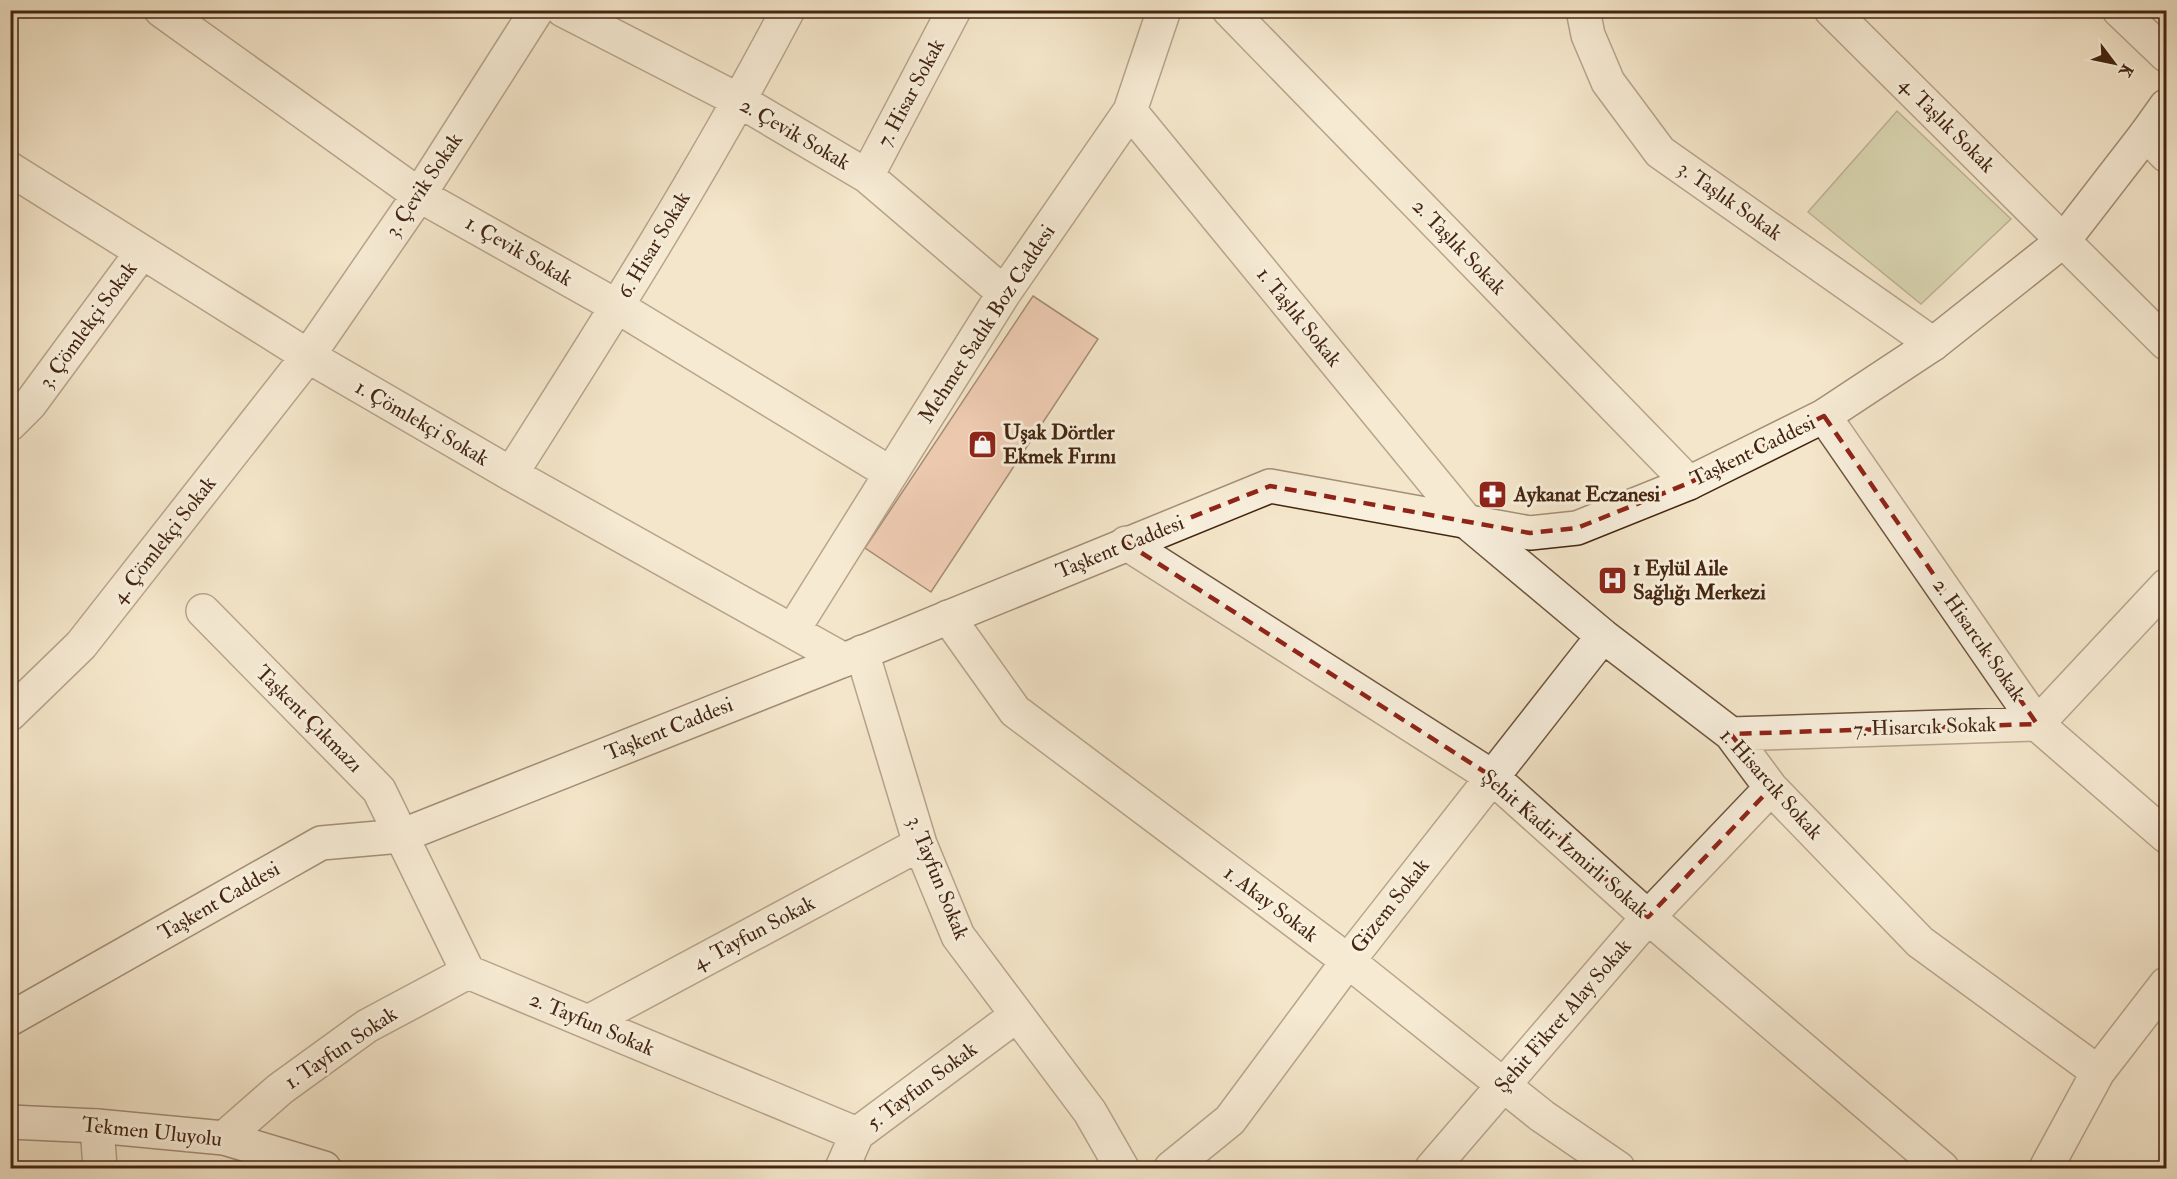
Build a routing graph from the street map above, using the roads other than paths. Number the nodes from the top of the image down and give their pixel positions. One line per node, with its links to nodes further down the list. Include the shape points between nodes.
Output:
1 (161, 10): 18 (street, 1. Çevik Sokak)
2 (537, 10): 18 (street, 3. Çevik Sokak)
3 (563, 10): 12 (street, 2. Çevik Sokak)
4 (788, 10): 12 (street, 6. Hisar Sokak)
5 (954, 10): 17 (street, 7. Hisar Sokak)
6 (1164, 10): 14 (street, Mehmet Sadık Boz Caddesi)
7 (1229, 10): 30 (street, 2. Taşlık Sokak)
8 (1582, 10): 24 (street, 3. Taşlık Sokak, via 1608,82 1660,152)
9 (1831, 10): 19 (street, 4. Taşlık Sokak)
10 (2120, 10): 11 (street)
11 (2166, 55)
12 (740, 101): 17 (street, 2. Çevik Sokak); 22 (street, 6. Hisar Sokak)
13 (2166, 106): 15 (street, Taşkent Caddesi)
14 (1131, 111): 21 (street, Mehmet Sadık Boz Caddesi); 31 (street, 1. Taşlık Sokak)
15 (2156, 145): 19 (street, Taşkent Caddesi)
16 (10, 169): 20 (street, 1. Çömlekçi Sokak)
17 (867, 176): 21 (street, 2. Çevik Sokak)
18 (419, 195): 22 (street, 1. Çevik Sokak); 25 (street, 3. Çevik Sokak)
19 (2064, 240): 23 (street, 4. Taşlık Sokak); 24 (street, Taşkent Caddesi)
20 (142, 252): 25 (street, 1. Çömlekçi Sokak); 26 (street, 3. Çömlekçi Sokak)
21 (1004, 293): 28 (street, Mehmet Sadık Boz Caddesi)
22 (618, 307): 28 (street, 1. Çevik Sokak); 29 (street, 6. Hisar Sokak)
23 (2166, 343)
24 (1933, 344): 27 (street, Taşkent Caddesi)
25 (308, 356): 29 (street, 1. Çömlekçi Sokak); 39 (street, 4. Çömlekçi Sokak, via 81,645)
26 (17, 406)
27 (1824, 416): 30 (street, Taşkent Caddesi); 40 (street, 2. Hisarcık Sokak)
28 (890, 473): 36 (street, Mehmet Sadık Boz Caddesi)
29 (511, 474): 36 (street, 1. Çömlekçi Sokak)
30 (1689, 483): 31 (street, Taşkent Caddesi, via 1577,528 1530,533)
31 (1467, 522): 32 (street, Taşkent Caddesi, via 1270,486); 37 (street, 1. Hisarcık Sokak)
32 (1126, 543): 35 (street, Taşkent Caddesi); 42 (street, Şehit Kadir İzmirli Sokak)
33 (2166, 586): 40 (street)
34 (203, 611): 44 (street, Taşkent Çıkmazı, via 379,790)
35 (948, 617): 38 (street, Taşkent Caddesi); 48 (street, 1. Akay Sokak, via 1015,711)
36 (793, 630): 38 (street, 1. Çömlekçi Sokak)
37 (1603, 636): 41 (street, 1. Hisarcık Sokak); 42 (street, Gizem Sokak)
38 (853, 656): 44 (street, Taşkent Caddesi); 46 (street, 3. Tayfun Sokak)
39 (10, 714)
40 (2037, 724): 41 (street, 7. Hisarcık Sokak); 45 (street, 2. Hisarcık Sokak)
41 (1731, 734): 43 (street, 1. Hisarcık Sokak)
42 (1491, 776): 47 (street, Şehit Kadir İzmirli Sokak); 48 (street, Gizem Sokak)
43 (1771, 788): 47 (street, Şehit Fikret Alay Sokak); 54 (street, 1. Hisarcık Sokak, via 1920,942)
44 (401, 836): 49 (street); 52 (street, Taşkent Caddesi, via 321,843)
45 (2166, 836)
46 (920, 844): 51 (street, 3. Tayfun Sokak, via 958,936); 53 (street, 4. Tayfun Sokak)
47 (1648, 917): 55 (street, Şehit Fikret Alay Sokak); 67 (street, Şehit Kadir İzmirli Sokak)
48 (1348, 962): 55 (street, 1. Akay Sokak); 64 (street, Gizem Sokak, via 1230,1120)
49 (468, 972): 53 (street, 2. Tayfun Sokak); 59 (street, 1. Tayfun Sokak, via 367,1026 280,1089)
50 (2166, 984): 54 (street)
51 (1017, 1015): 58 (street, 5. Tayfun Sokak); 63 (street, 3. Tayfun Sokak, via 1090,1112)
52 (10, 1019)
53 (588, 1022): 58 (street, 2. Tayfun Sokak)
54 (2098, 1072): 68 (street)
55 (1504, 1084): 65 (street, Şehit Fikret Alay Sokak); 66 (street, 1. Akay Sokak, via 1542,1116)
56 (10, 1122): 57 (street, Tekmen Uluyolu)
57 (97, 1126): 59 (street, Tekmen Uluyolu); 60 (street)
58 (857, 1134): 62 (street, 5. Tayfun Sokak)
59 (224, 1138): 61 (street, Tekmen Uluyolu)
60 (100, 1168)
61 (324, 1168)
62 (842, 1168)
63 (1122, 1168)
64 (1171, 1168)
65 (1432, 1168)
66 (1618, 1168)
67 (1942, 1168)
68 (2046, 1168)

